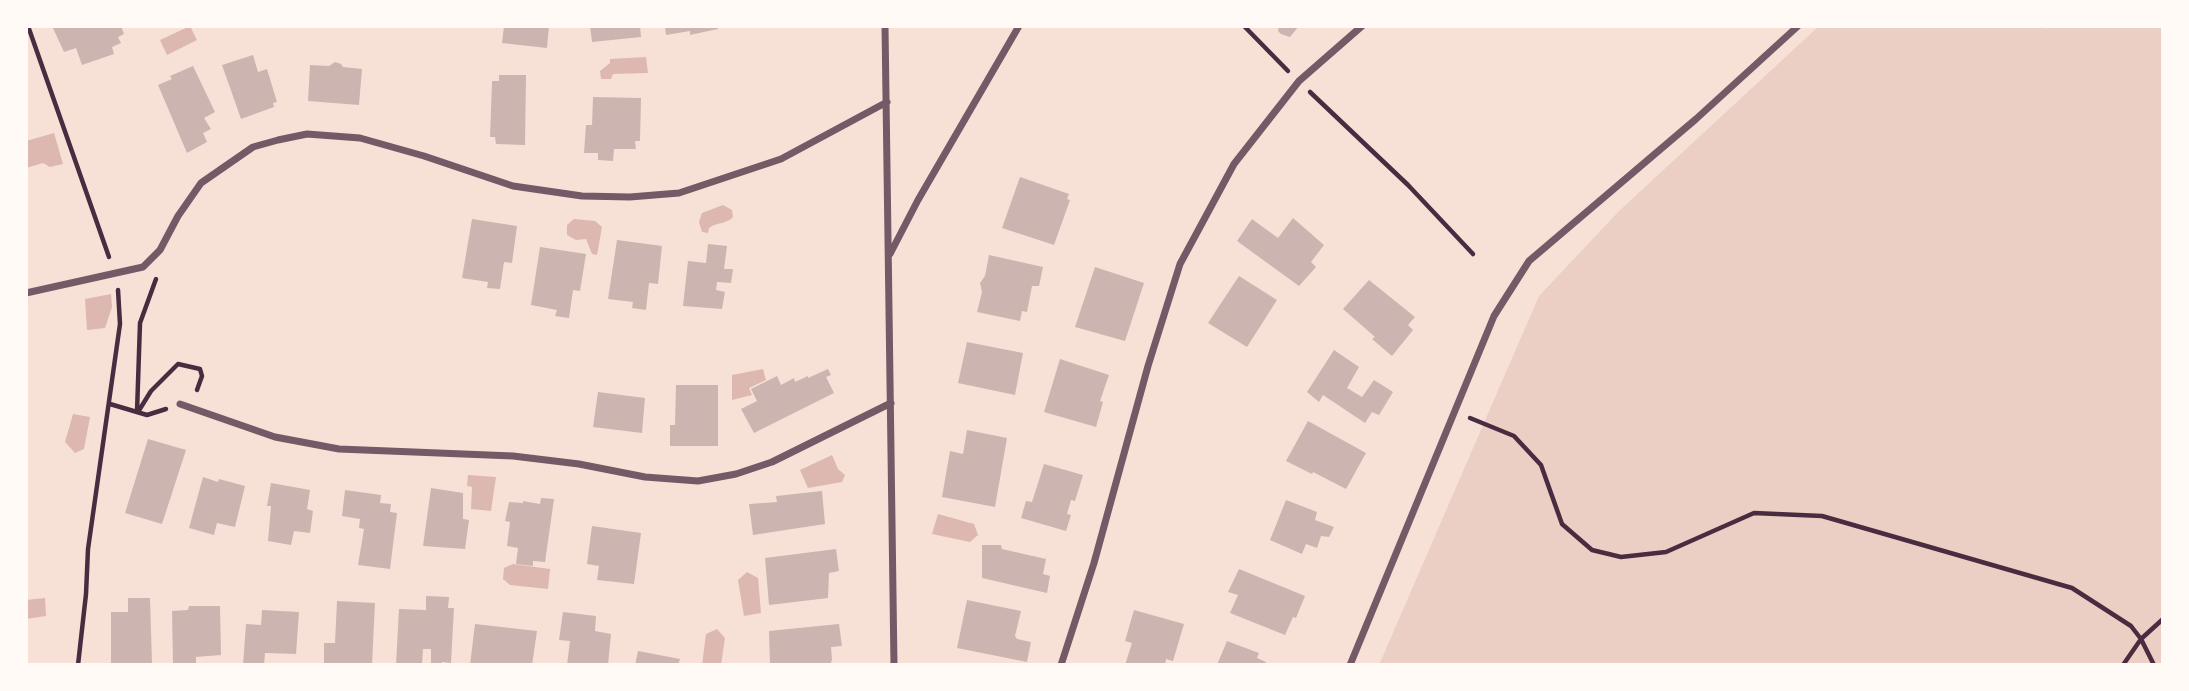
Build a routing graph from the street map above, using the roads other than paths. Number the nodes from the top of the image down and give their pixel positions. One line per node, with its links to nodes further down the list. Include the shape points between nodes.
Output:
1 (886, 26): 5 (street)
2 (1018, 26): 6 (street)
3 (1362, 26): 11 (street, via 1298,81 1234,164 1180,264)
4 (1798, 26): 12 (street, via 1529,261 1494,316)
5 (887, 102): 6 (street); 7 (street, via 780,159 679,193 630,197 513,186 360,138 307,134 278,140 253,147 201,183 160,250 144,267)
6 (889, 255): 8 (street)
7 (26, 293)
8 (891, 403): 9 (street, via 772,462 698,481 513,456 339,449 275,437); 10 (street)
9 (180, 404)
10 (894, 665)
11 (1060, 665)
12 (1350, 665)

